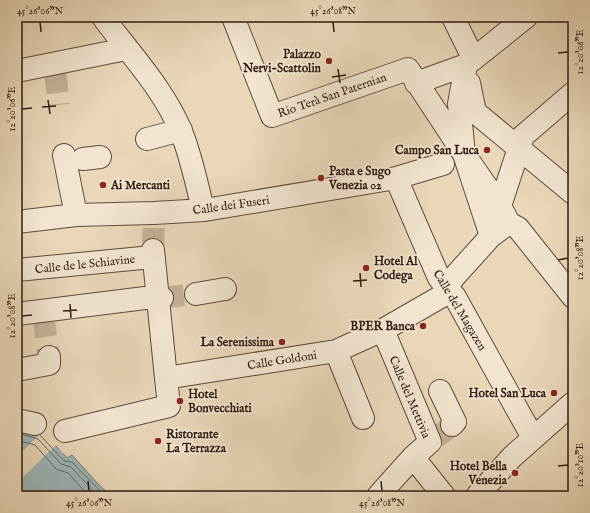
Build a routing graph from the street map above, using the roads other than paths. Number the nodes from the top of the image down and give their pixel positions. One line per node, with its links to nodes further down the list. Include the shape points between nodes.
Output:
1 (103, 17): 5 (street)
2 (233, 17): 8 (street, Rio Terà San Paternian, via 272,116 408,69)
3 (454, 17): 6 (street)
4 (526, 17): 6 (street)
5 (126, 49): 7 (street, via 60,65); 11 (street, via 157,86)
6 (469, 62): 8 (street); 10 (street)
7 (17, 71)
8 (416, 83): 10 (street); 14 (street)
9 (573, 93): 13 (street)
10 (467, 108): 13 (street); 14 (street)
11 (181, 130): 12 (street); 19 (street)
12 (147, 139)
13 (521, 142): 18 (street, via 543,168); 21 (street)
14 (464, 154): 21 (street); 23 (street)
15 (77, 159): 20 (street)
16 (443, 164): 17 (street, Calle dei Fuseri)
17 (396, 178): 19 (street, Calle dei Fuseri); 25 (street, Calle del Magazen, via 440,278)
18 (571, 190)
19 (203, 210): 20 (street, Calle dei Fuseri, via 154,216)
20 (76, 215): 22 (street, Calle dei Fuseri)
21 (509, 219): 23 (street); 28 (street)
22 (17, 222)
23 (491, 236): 25 (street, Calle Goldoni)
24 (17, 270): 29 (street, Calle de le Schiavine, via 152,253)
25 (447, 286): 31 (street, Calle Goldoni, via 442,296); 41 (street, Calle del Magazen)
26 (225, 289): 27 (street)
27 (196, 294)
28 (573, 297)
29 (160, 298): 30 (street); 35 (street)
30 (17, 314)
31 (383, 330): 32 (street, Calle Goldoni); 40 (street, Calle del Mettivia)
32 (336, 351): 35 (street, Calle Goldoni); 38 (street)
33 (49, 357): 34 (street, via 49,364)
34 (17, 370)
35 (166, 378): 39 (street, via 169,406)
36 (440, 391): 40 (street, via 455,422)
37 (573, 403): 41 (street)
38 (363, 418)
39 (65, 431)
40 (440, 435): 42 (street, Calle del Mettivia)
41 (533, 438): 45 (street)
42 (413, 457): 43 (street, Calle del Mettivia); 44 (street)
43 (378, 496)
44 (444, 496)
45 (476, 496)

